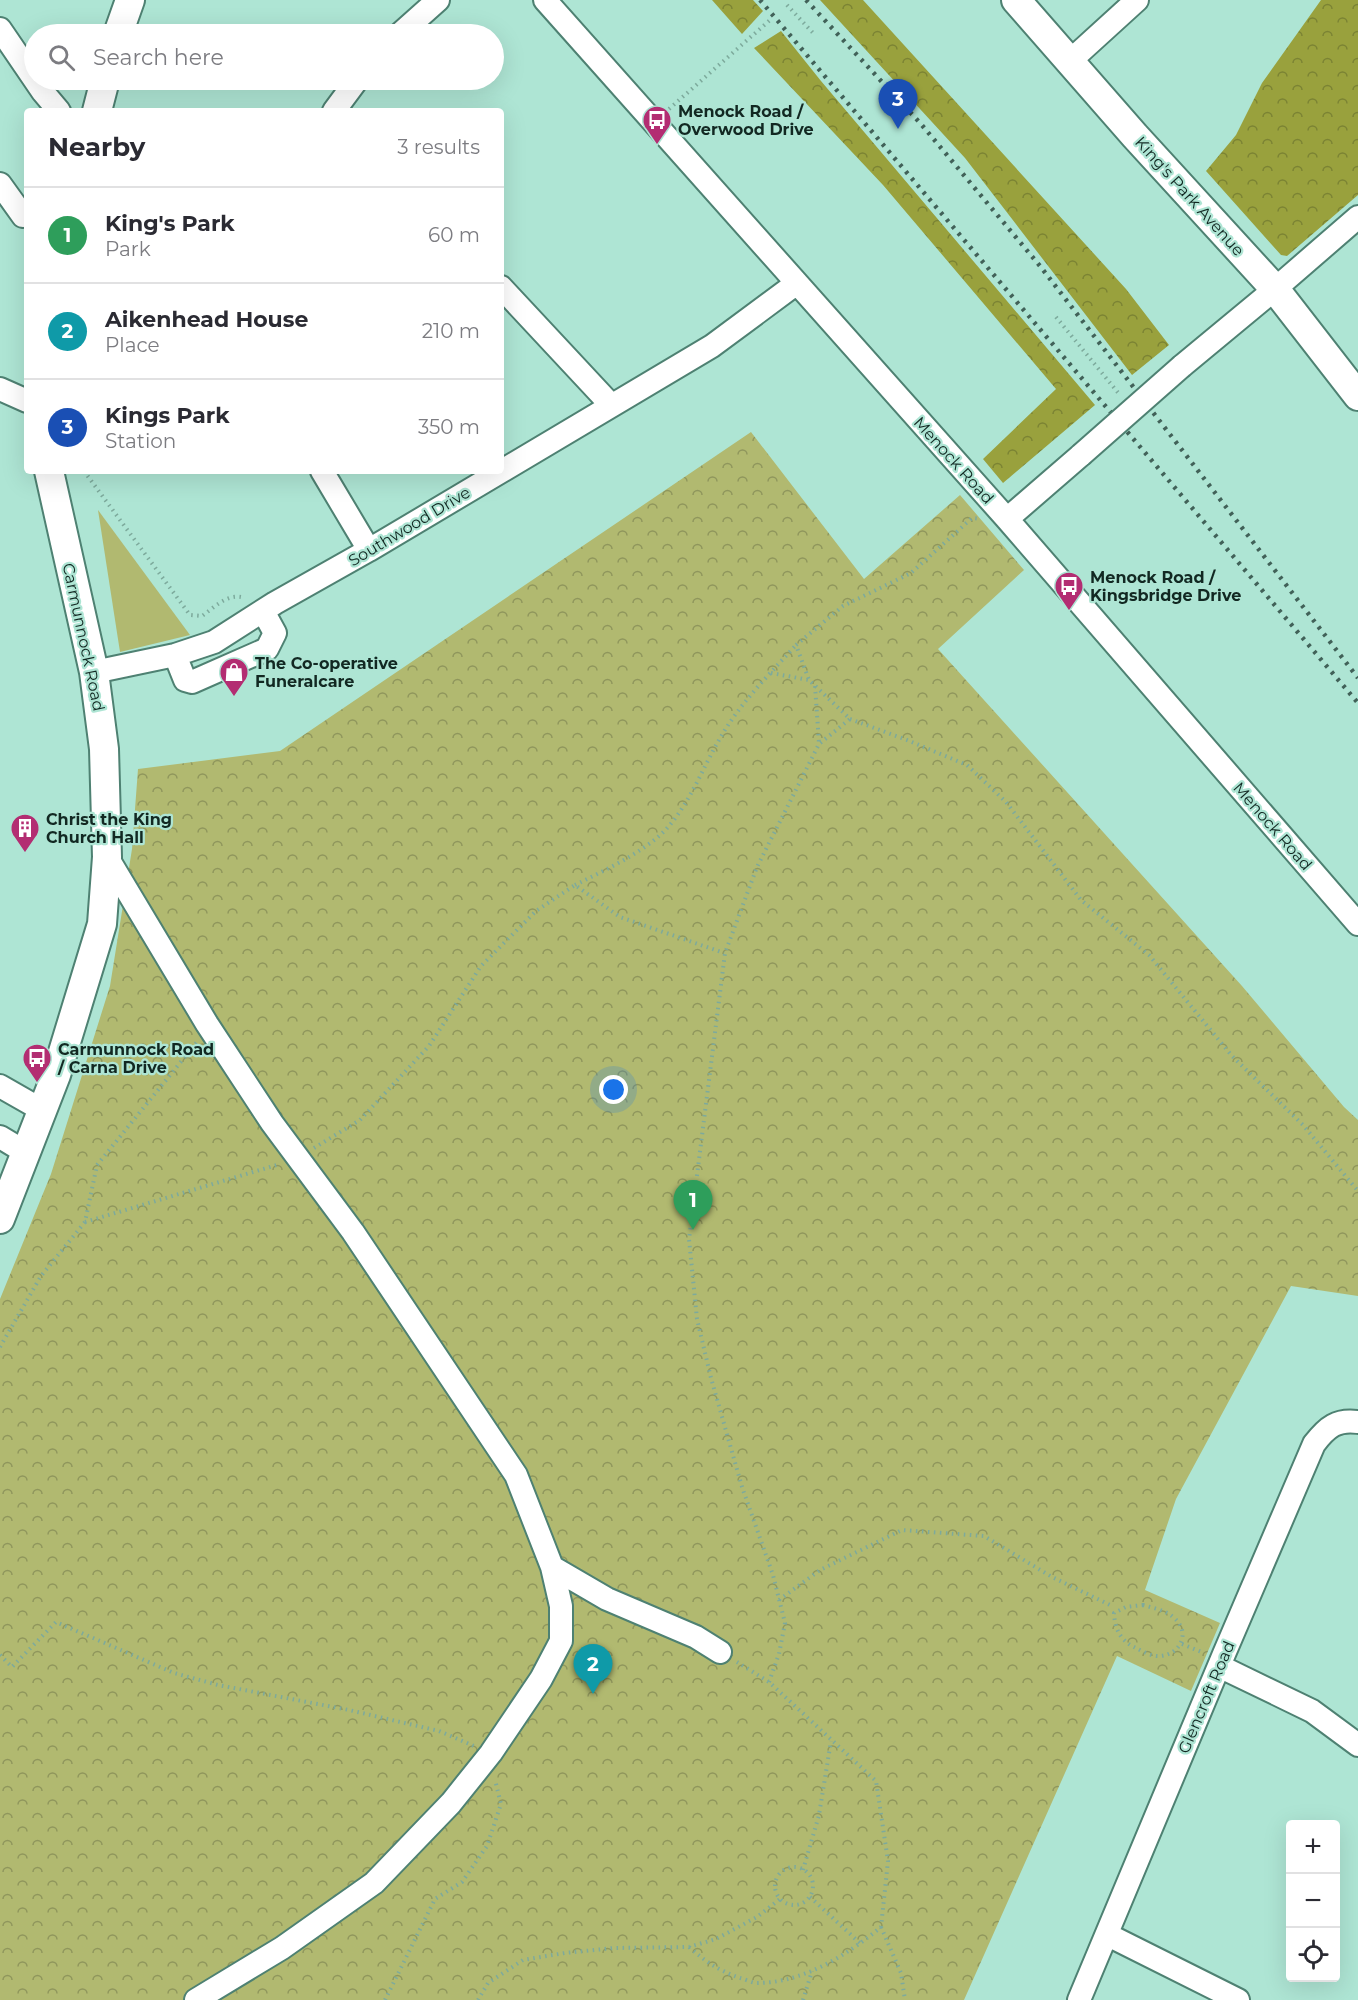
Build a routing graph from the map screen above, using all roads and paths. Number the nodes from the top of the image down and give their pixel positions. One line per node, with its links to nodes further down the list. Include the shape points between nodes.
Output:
1 (130, 0): 8 (main road)
2 (438, 0): 9 (street)
3 (545, 0): 20 (street, Menock Road)
4 (1016, 0): 12 (main road, King's Park Avenue)
5 (1137, 0): 12 (street)
6 (787, 5): 11 (path)
7 (770, 20): 20 (path)
8 (122, 24)
9 (411, 24)
10 (0, 29): 13 (street)
11 (814, 34)
12 (1070, 61): 25 (main road, King's Park Avenue)
13 (24, 64)
14 (42, 90): 17 (street)
15 (102, 90): 18 (main road)
16 (350, 90): 19 (street)
17 (56, 108)
18 (98, 108)
19 (336, 108)
20 (653, 123): 24 (street, Menock Road)
21 (0, 184): 22 (street)
22 (23, 216)
23 (1358, 217): 25 (street)
24 (797, 283): 31 (street, Southwood Drive, via 712,346); 38 (street, Menock Road)
25 (1275, 289): 29 (main road, King's Park Avenue); 32 (street, bridge)
26 (504, 291): 31 (street)
27 (1056, 317): 32 (path)
28 (0, 389): 30 (street)
29 (1358, 396)
30 (24, 400)
31 (611, 405): 33 (street, Southwood Drive)
32 (1132, 411): 38 (street, bridge)
33 (504, 469)
34 (50, 474): 43 (main road, Carmunnock Road)
35 (86, 474): 40 (path, via 190,615 202,616 228,598 238,596)
36 (324, 474): 39 (street)
37 (496, 474): 39 (street, Southwood Drive)
38 (1007, 519): 41 (path, via 972,518 911,573 843,606); 51 (street, Menock Road)
39 (369, 550): 40 (street, Southwood Drive)
40 (263, 611): 42 (street, Southwood Drive, via 213,642); 42 (street, via 274,633 267,649 192,682 185,680)
41 (796, 645): 44 (path); 45 (path)
42 (175, 655): 43 (street, Southwood Drive)
43 (94, 672): 49 (main road, Carmunnock Road, via 105,749)
44 (771, 673): 45 (path); 50 (path, via 719,739 698,782 659,836 621,862)
45 (809, 680): 46 (path)
46 (815, 686): 47 (path); 48 (path)
47 (850, 719): 48 (path); 59 (path, via 967,765 1006,802 1081,900 1149,955 1232,1056 1303,1125)
48 (819, 744): 52 (path, via 757,867)
49 (107, 856): 53 (street); 55 (main road, Carmunnock Road, via 102,924)
50 (575, 885): 52 (path, via 620,917); 58 (path, via 536,911 481,966 429,1046 360,1120)
51 (1358, 924)
52 (725, 953): 65 (path, via 689,1239 697,1319 711,1378)
53 (209, 1027): 58 (street); 61 (path, via 97,1165)
54 (0, 1086): 55 (street)
55 (42, 1110): 57 (main road, Carmunnock Road)
56 (0, 1137): 57 (street)
57 (25, 1152): 60 (main road, Carmunnock Road)
58 (298, 1158): 61 (path); 64 (street, via 353,1232 516,1475)
59 (1358, 1191)
60 (0, 1219)
61 (85, 1222): 62 (path, via 42,1276)
62 (0, 1347)
63 (1358, 1422): 70 (street, Glencroft Road, via 1342,1421 1324,1431 1314,1444)
64 (552, 1568): 68 (street, via 607,1599); 74 (street, via 561,1606 561,1641 541,1679)
65 (779, 1600): 66 (path, via 820,1570 902,1530 984,1536 1052,1577); 71 (path, via 785,1623)
66 (1110, 1605)
67 (1114, 1613): 67 (path, via 1126,1606 1160,1610 1180,1624 1182,1644 1171,1654 1142,1652 1125,1642)
68 (720, 1652): 71 (path)
69 (0, 1655): 74 (path, via 12,1666 56,1622 174,1673 439,1731)
70 (1219, 1666): 73 (street, via 1312,1711); 79 (street, Glencroft Road)
71 (770, 1682): 72 (path)
72 (831, 1740): 75 (path, via 819,1815); 78 (path, via 876,1781 888,1861)
73 (1358, 1745)
74 (491, 1753): 83 (street, via 451,1803 374,1882 282,1948); 84 (path, via 501,1804 487,1846 462,1882 435,1899)
75 (803, 1870): 76 (path, via 812,1879); 77 (path, via 792,1868 778,1876 775,1888)
76 (810, 1897): 77 (path, via 795,1905); 80 (path)
77 (780, 1899): 81 (path, via 757,1917 716,1939)
78 (881, 1927): 80 (path); 87 (path, via 901,1974)
79 (1108, 1935): 88 (street, Glencroft Road); 89 (street)
80 (861, 1944): 82 (path)
81 (689, 1947): 82 (path, via 710,1965 756,1983); 85 (path, via 614,1948 523,1960 488,1983)
82 (812, 1970): 86 (path)
83 (196, 2000)
84 (385, 2000)
85 (478, 2000)
86 (804, 2000)
87 (905, 2000)
88 (1079, 2000)
89 (1238, 2000)

